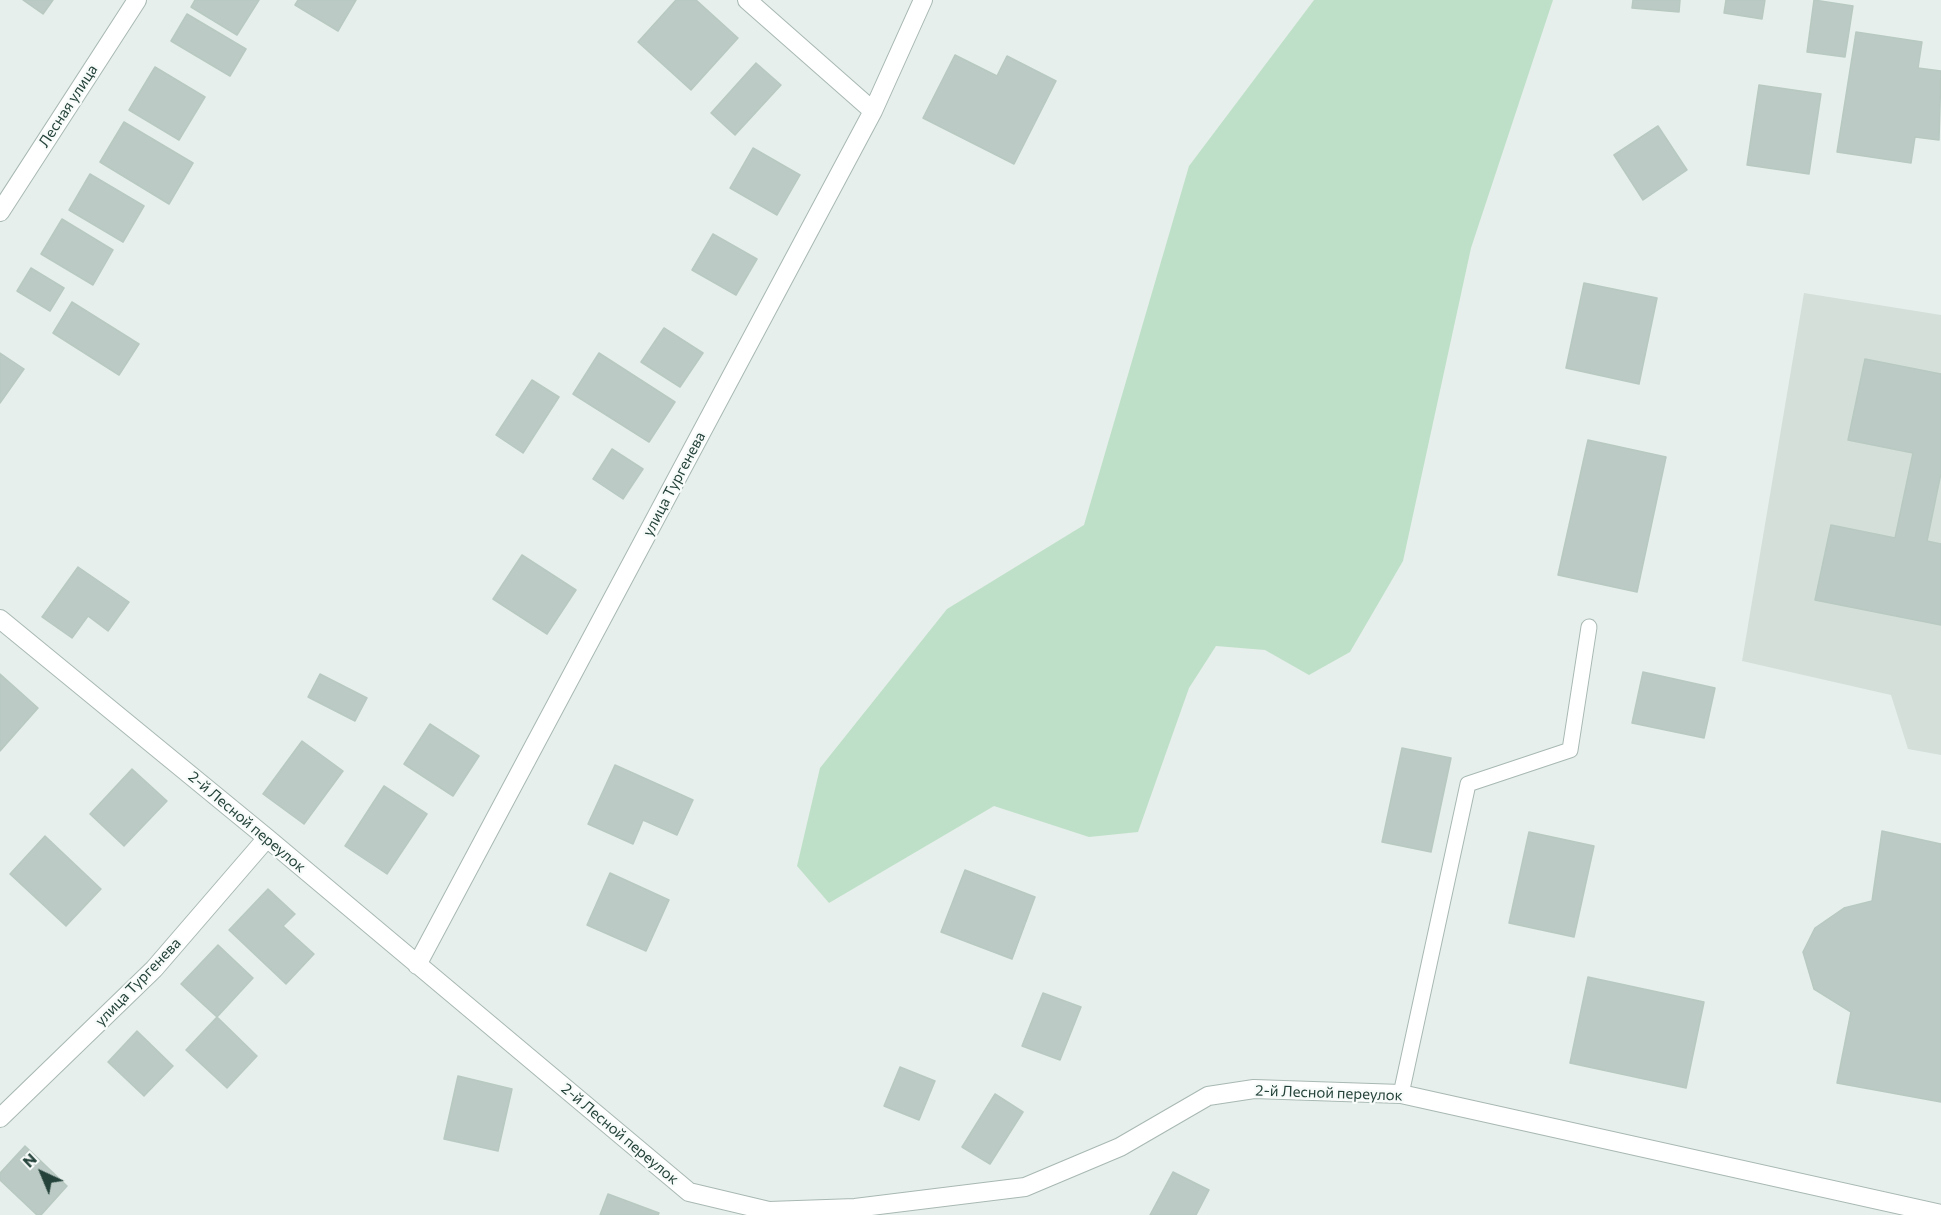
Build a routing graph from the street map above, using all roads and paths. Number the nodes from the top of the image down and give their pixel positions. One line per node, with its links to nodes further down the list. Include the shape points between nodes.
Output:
1 (137, 0): 5 (street, Лесная улица)
2 (747, 0): 4 (street)
3 (923, 0): 4 (street, улица Тургенева)
4 (873, 111): 9 (street, улица Тургенева)
5 (0, 212)
6 (0, 619): 8 (street, 2-й Лесной переулок)
7 (1589, 627): 10 (lane, via 1570,750 1468,784)
8 (267, 838): 9 (street, 2-й Лесной переулок); 11 (street, улица Тургенева, via 154,969)
9 (417, 965): 12 (street, 2-й Лесной переулок, via 688,1192)
10 (1401, 1094): 12 (street, 2-й Лесной переулок, via 1254,1089 1208,1096 1120,1147 1025,1187 855,1208 769,1211); 13 (street, 2-й Лесной переулок)
11 (0, 1118)
12 (718, 1207)
13 (1941, 1214)

